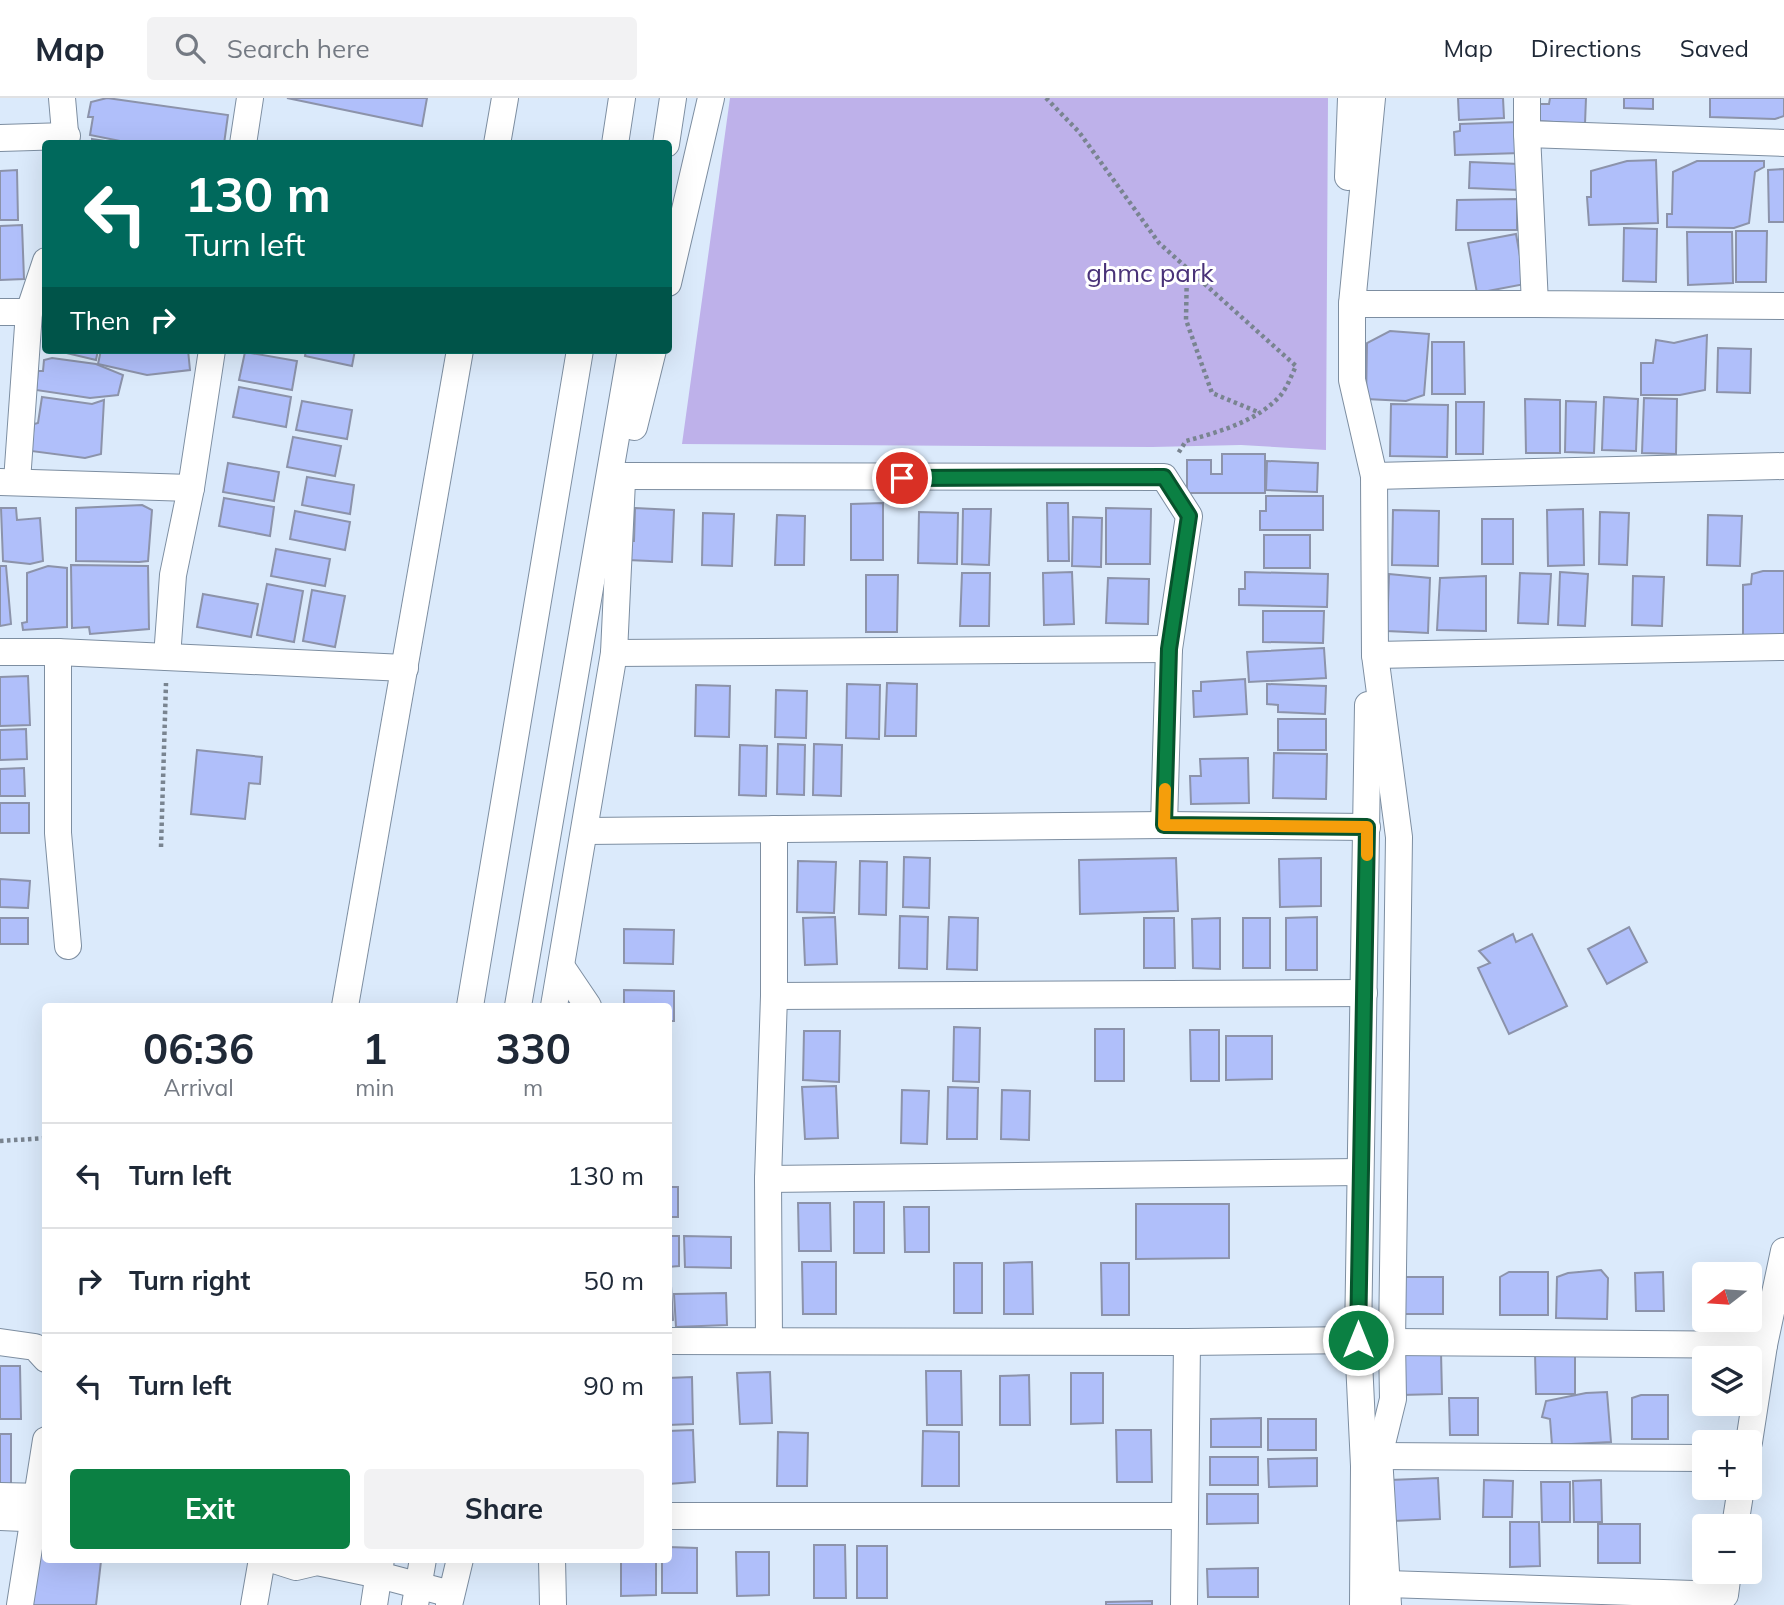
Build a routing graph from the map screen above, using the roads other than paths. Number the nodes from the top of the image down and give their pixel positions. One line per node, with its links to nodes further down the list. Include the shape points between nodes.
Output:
1 (62, 98): 12 (street)
2 (250, 98): 13 (street)
3 (505, 98): 14 (street)
4 (622, 98): 15 (street)
5 (673, 98): 16 (street)
6 (711, 98): 18 (street)
7 (1351, 98): 44 (street, via 1339,387 1364,480)
8 (1372, 98): 20 (street)
9 (1527, 98): 10 (street)
10 (1527, 134): 17 (street); 21 (street)
11 (0, 138): 12 (street)
12 (66, 140)
13 (244, 140)
14 (498, 140)
15 (616, 140)
16 (667, 140)
17 (1784, 143)
18 (672, 266)
19 (42, 273): 24 (street)
20 (1352, 304): 21 (street); 32 (street, via 1352,380)
21 (1535, 304): 22 (street)
22 (1784, 306)
23 (0, 312): 24 (street)
24 (29, 312): 33 (street)
25 (211, 354): 34 (street)
26 (459, 354): 42 (street)
27 (579, 354): 52 (street)
28 (630, 354): 53 (street)
29 (652, 354): 31 (street)
30 (1784, 466): 32 (street)
31 (622, 476): 36 (street, via 1164,477 1189,516); 39 (street)
32 (1374, 476): 40 (street)
33 (9, 482): 34 (street)
34 (191, 488): 41 (street, via 173,575)
35 (1784, 647): 40 (street)
36 (1169, 649): 39 (street); 43 (street)
37 (0, 652): 38 (street)
38 (58, 652): 41 (street); 47 (street, via 58,833)
39 (614, 653): 46 (street)
40 (1375, 655): 64 (street, via 1399,837)
41 (167, 657): 42 (street)
42 (405, 668): 51 (street)
43 (1164, 825): 44 (street); 45 (street)
44 (1367, 827): 49 (street)
45 (774, 829): 46 (street); 50 (street)
46 (586, 831): 48 (street)
47 (68, 946)
48 (561, 966): 54 (street); 55 (street)
49 (1364, 993): 50 (street); 56 (street)
50 (774, 996): 57 (street)
51 (346, 1003)
52 (471, 1003)
53 (519, 1003)
54 (555, 1003)
55 (586, 1003)
56 (1359, 1172): 57 (street); 59 (street)
57 (768, 1179): 61 (street)
58 (1784, 1251): 65 (street)
59 (1358, 1340): 63 (street); 67 (street)
60 (672, 1341): 61 (street)
61 (769, 1341): 63 (street)
62 (0, 1342): 66 (street, via 35,1347)
63 (1187, 1342): 75 (street)
64 (1392, 1342): 65 (street); 68 (street)
65 (1764, 1345): 69 (street)
66 (42, 1355)
67 (1361, 1398): 68 (street); 94 (street)
68 (1393, 1399): 70 (street)
69 (1751, 1430)
70 (1379, 1455): 71 (street); 86 (street)
71 (1692, 1458)
72 (0, 1496): 73 (street)
73 (41, 1507): 76 (street); 89 (street)
74 (672, 1516): 75 (street)
75 (1185, 1516): 93 (street)
76 (0, 1517)
77 (261, 1563): 90 (street)
78 (284, 1563): 79 (street, via 296,1567)
79 (309, 1563)
80 (337, 1563): 84 (street)
81 (422, 1563): 87 (street)
82 (459, 1563): 88 (street)
83 (552, 1563): 92 (street)
84 (380, 1567): 87 (street); 91 (street)
85 (1726, 1584): 86 (street, via 1725,1595)
86 (1387, 1595)
87 (417, 1596): 88 (street)
88 (450, 1599)
89 (20, 1605)
90 (254, 1605)
91 (374, 1605)
92 (553, 1605)
93 (1184, 1605)
94 (1363, 1605)

